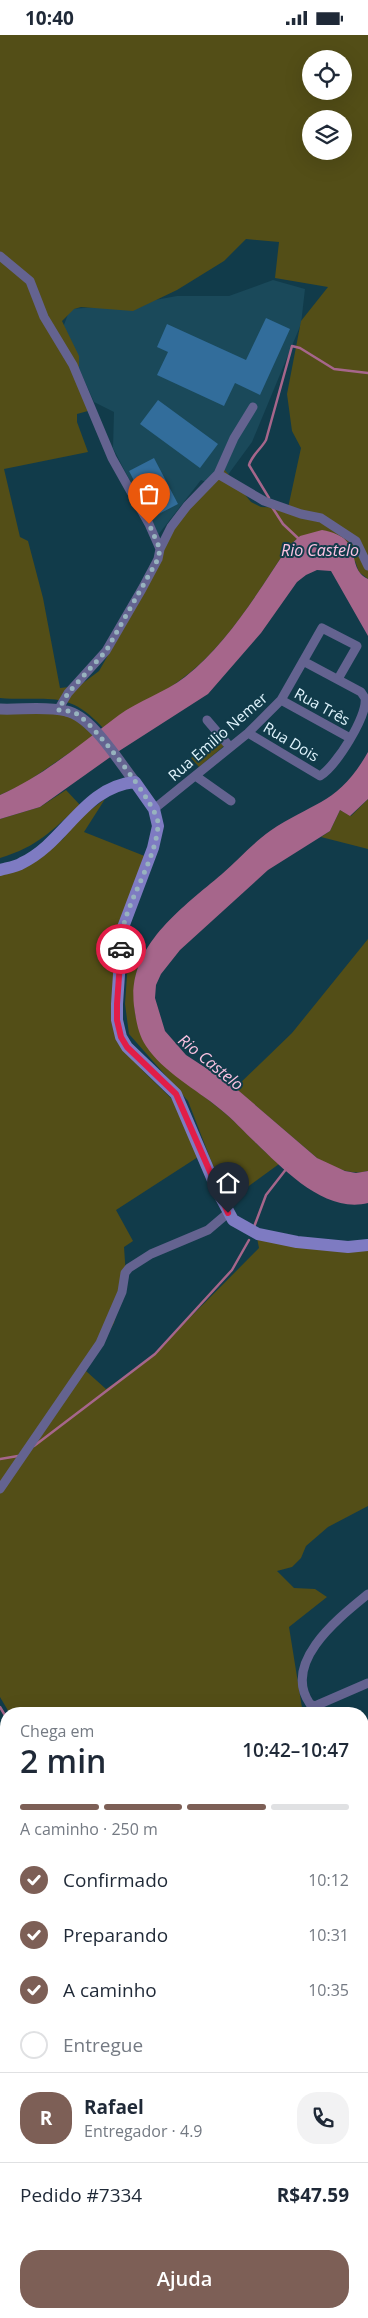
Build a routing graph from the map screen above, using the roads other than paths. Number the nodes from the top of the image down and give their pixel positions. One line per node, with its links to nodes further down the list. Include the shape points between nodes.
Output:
1 (0, 256): 4 (street, via 30,281 44,317 73,365 112,458)
2 (253, 407): 3 (street)
3 (218, 474): 4 (street, via 186,507); 5 (street, via 264,501 321,518 356,541)
4 (160, 549): 10 (street, via 158,559 106,651 68,693)
5 (368, 566)
6 (303, 661): 7 (street); 7 (street, Rua Emilio Nemer, via 322,628 357,646); 8 (street, Rua Emilio Nemer)
7 (338, 679): 13 (street, via 365,697 365,711)
8 (281, 700): 12 (street, Rua Emilio Nemer); 13 (street, Rua Três)
9 (0, 709): 10 (street)
10 (58, 710): 16 (street, via 77,714)
11 (207, 720): 14 (street)
12 (248, 733): 13 (street, Rua Dois, via 320,776 338,760); 14 (street, Rua Emilio Nemer)
13 (350, 737)
14 (230, 747): 15 (street, Rua Emilio Nemer)
15 (197, 777): 17 (street); 18 (street, Rua Emilio Nemer)
16 (136, 782): 18 (main road); 19 (main road, via 124,783 95,796 56,837 29,859)
17 (232, 801)
18 (154, 809): 20 (main road, via 158,819 156,838 122,930 117,1020 127,1047 176,1094)
19 (0, 871)
20 (228, 1213): 21 (main road, via 240,1225 258,1234 323,1246); 22 (street, via 208,1230 151,1254 130,1268 100,1343)
21 (368, 1245)
22 (0, 1489)
23 (368, 1594): 24 (street, via 339,1617 317,1641 306,1664 303,1689 310,1704 316,1706)
24 (368, 1683)

